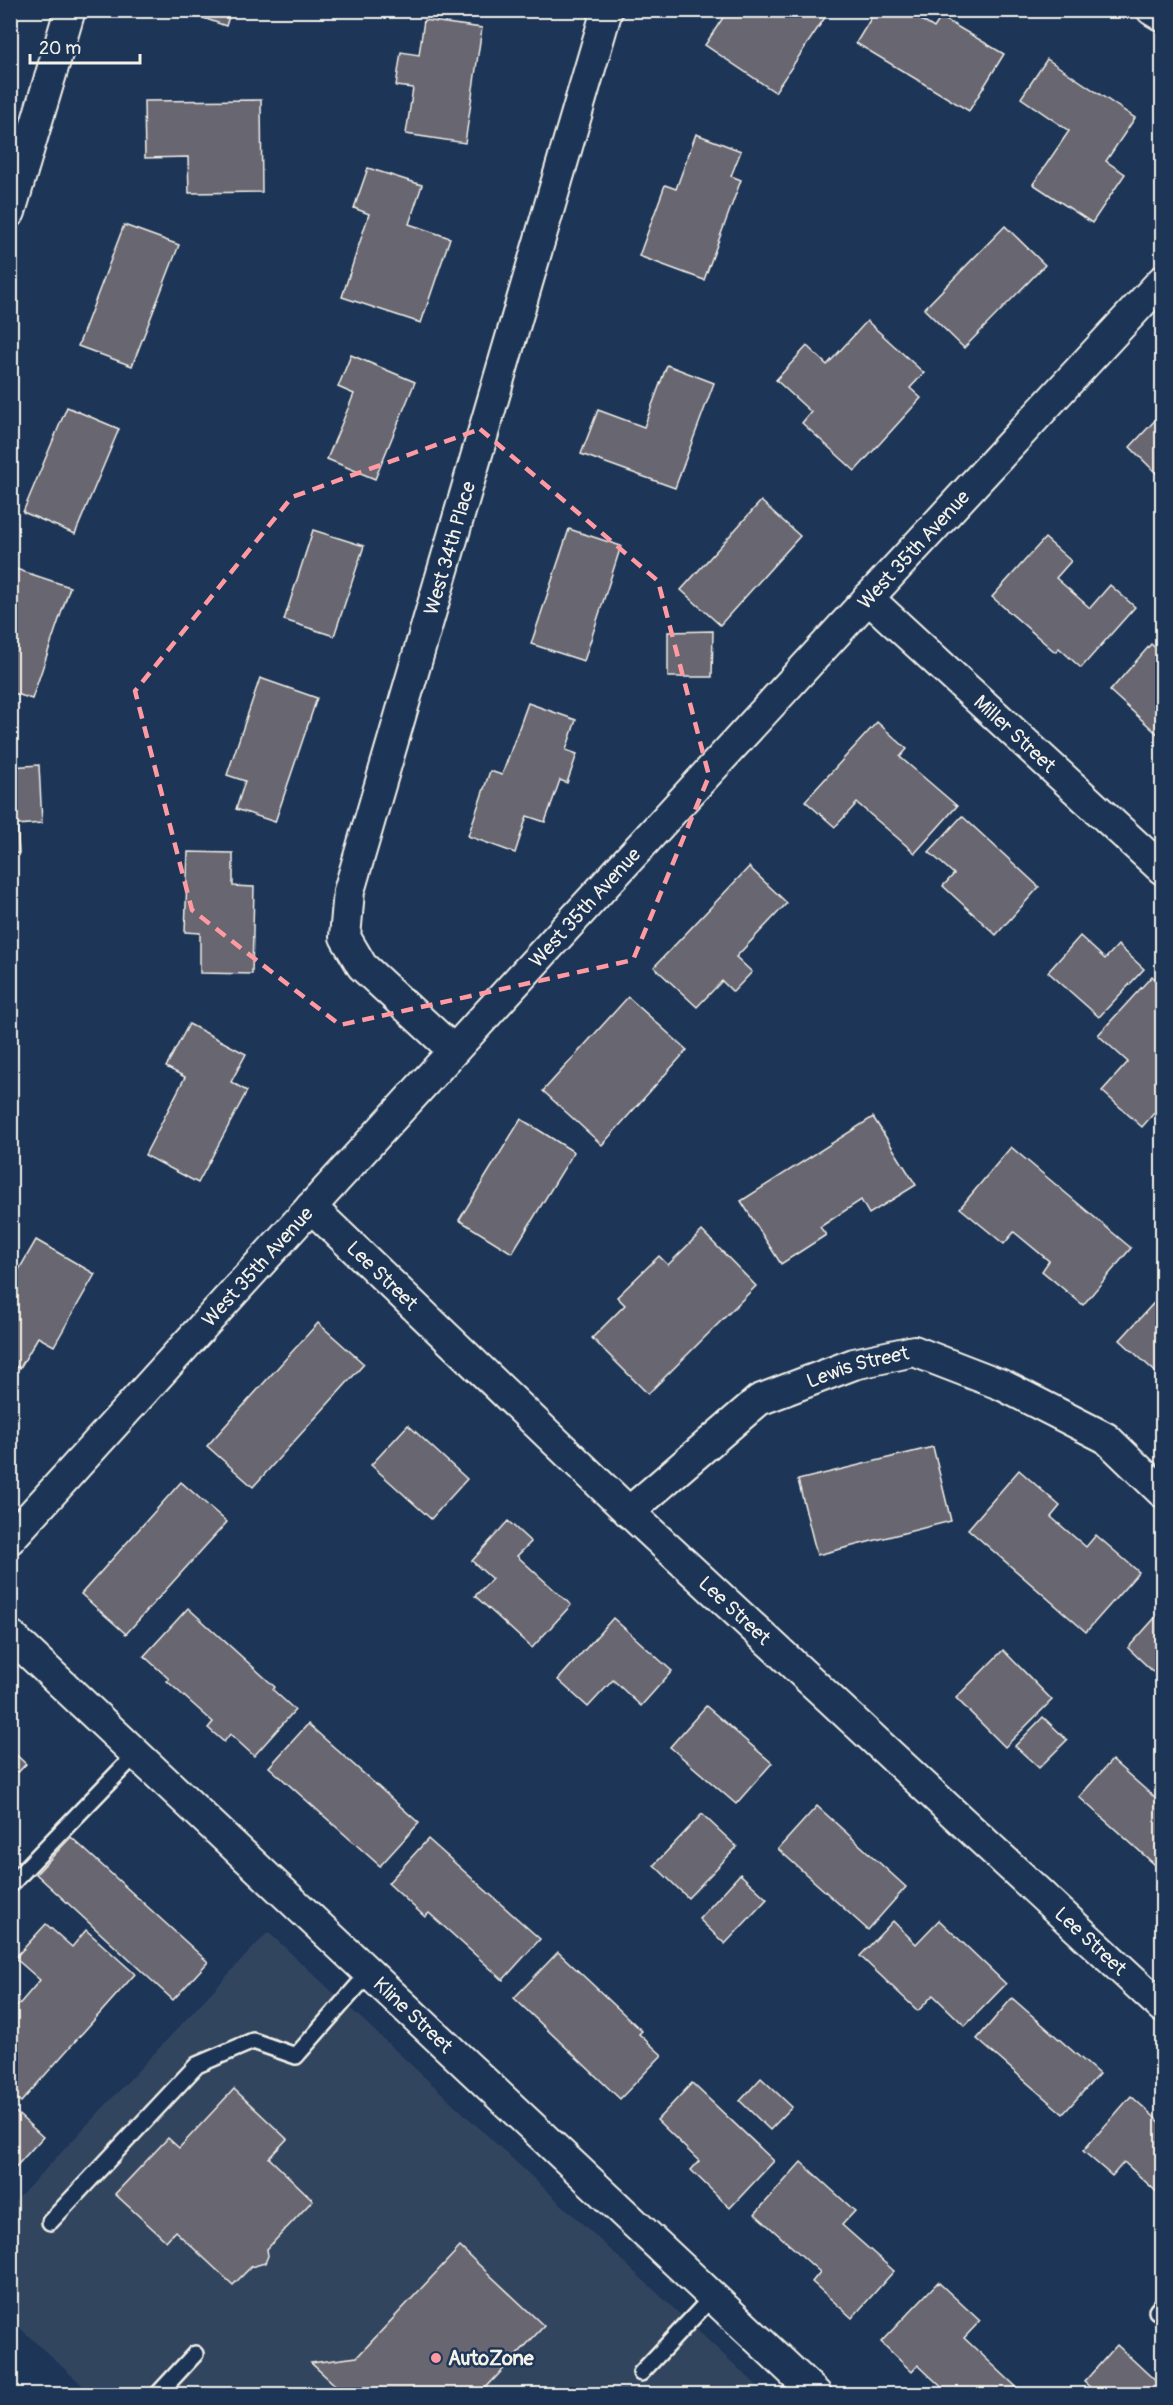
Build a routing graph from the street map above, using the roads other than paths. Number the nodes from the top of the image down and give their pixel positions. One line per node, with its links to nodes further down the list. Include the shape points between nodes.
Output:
1 (70, 10): 5 (street)
2 (607, 10): 9 (street, West 34th Place, via 349,891 345,937 362,966)
3 (1152, 10): 4 (street)
4 (1162, 16)
5 (10, 212)
6 (1162, 281): 7 (street, West 35th Avenue)
7 (868, 598): 8 (street, Miller Street); 9 (street, West 35th Avenue)
8 (1162, 869)
9 (453, 1050): 10 (street, West 35th Avenue)
10 (311, 1207): 12 (street, Lee Street); 13 (street, West 35th Avenue)
11 (1162, 1492): 12 (street, Lewis Street, via 1106,1438 1002,1385 914,1350 854,1364 759,1400)
12 (629, 1512): 18 (street, Lee Street)
13 (10, 1539)
14 (10, 1635): 15 (street, Kline Street)
15 (136, 1754): 16 (lane); 17 (street, Kline Street)
16 (10, 1885)
17 (369, 1972): 19 (lane, via 296,2056 253,2041 197,2065); 20 (street, Kline Street)
18 (1162, 2007)
19 (50, 2222)
20 (713, 2296): 22 (lane); 24 (street, Kline Street)
21 (195, 2354): 23 (lane)
22 (641, 2373)
23 (158, 2394)
24 (816, 2394)

